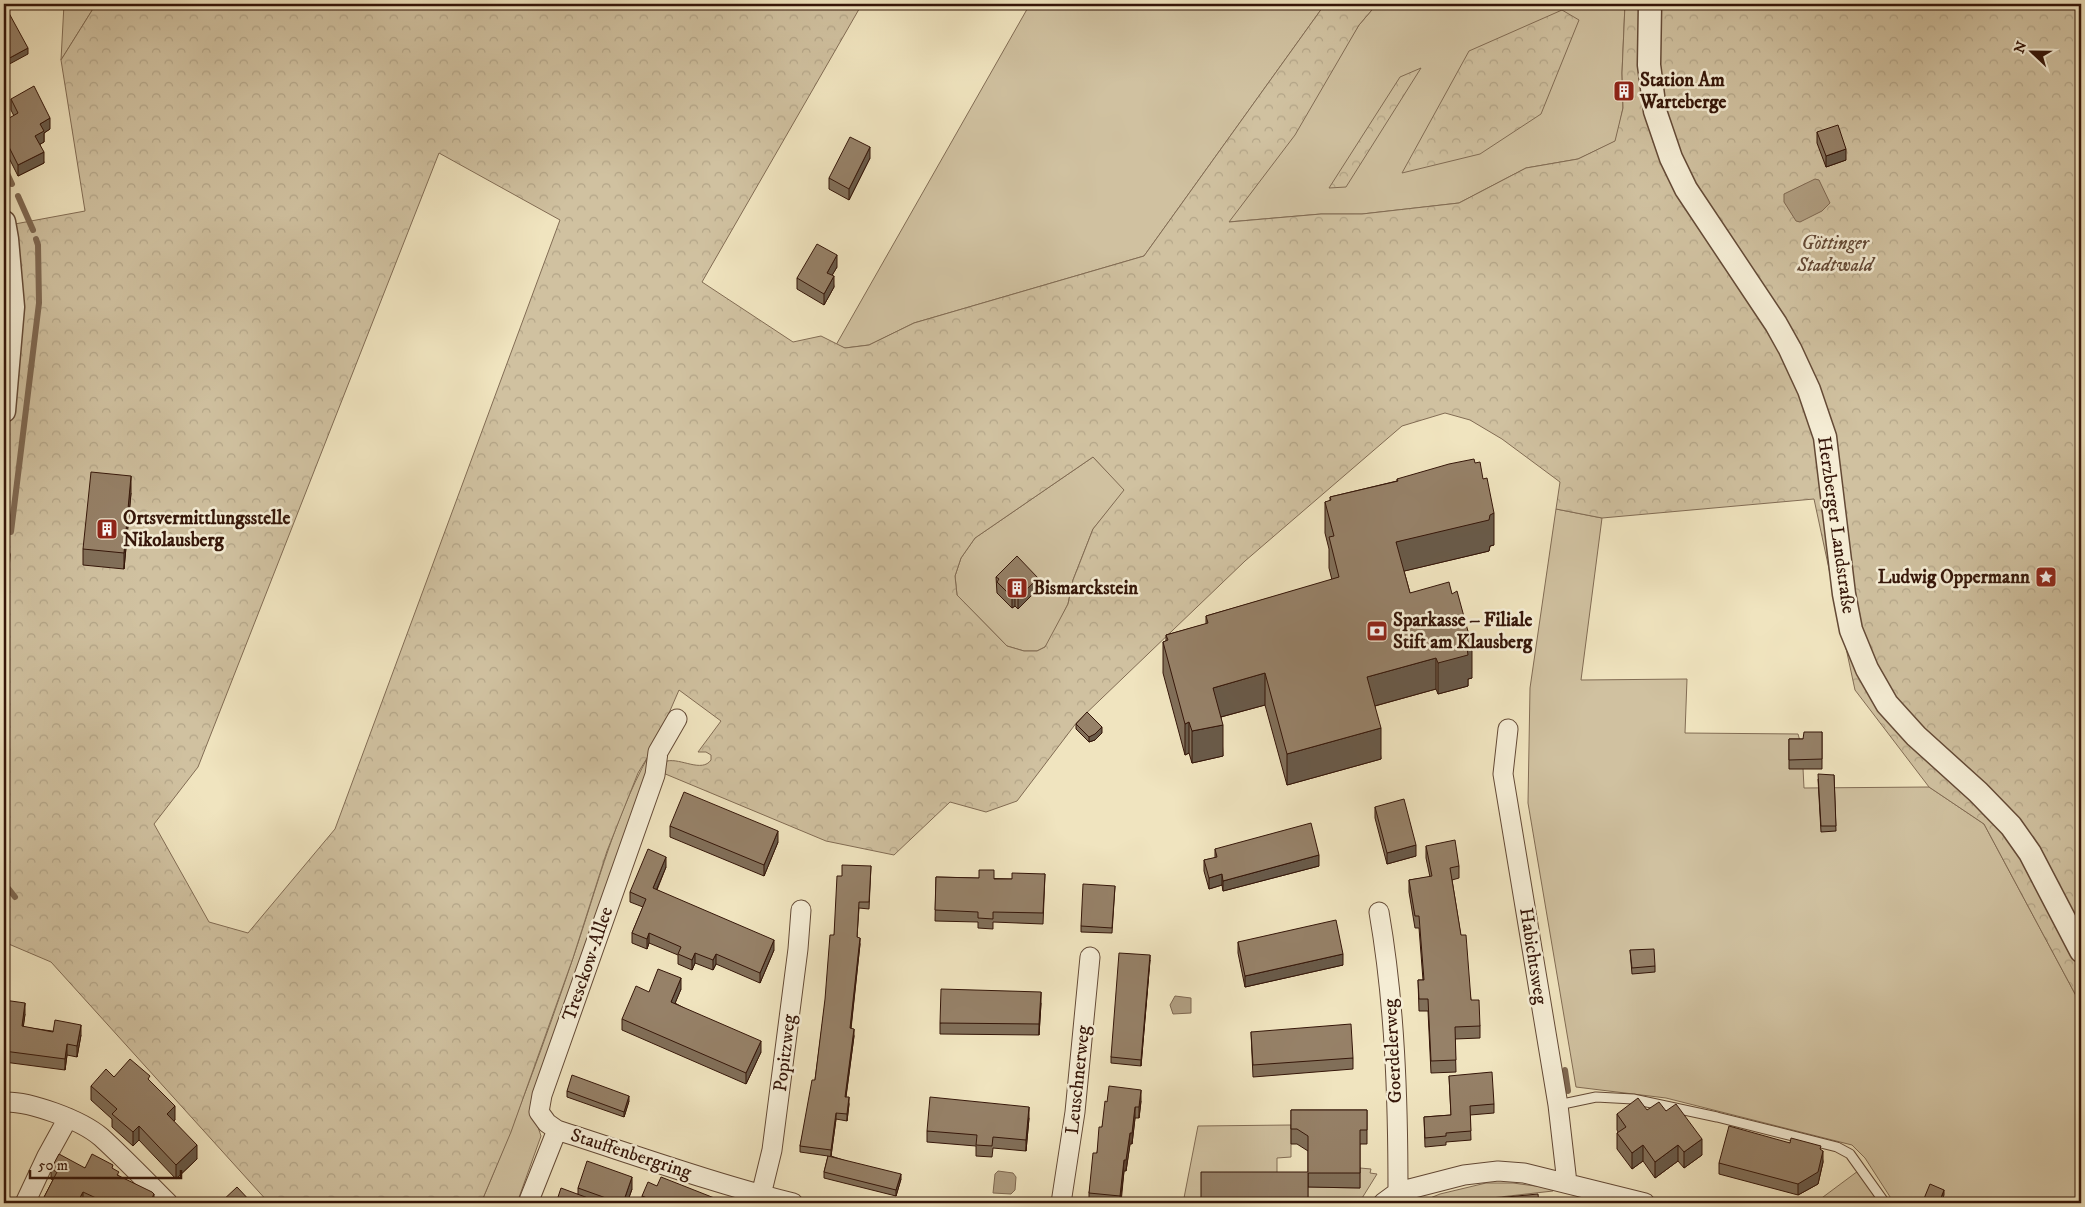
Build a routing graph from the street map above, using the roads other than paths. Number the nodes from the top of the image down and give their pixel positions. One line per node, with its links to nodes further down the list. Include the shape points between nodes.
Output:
1 (1650, 4): 8 (street, Herzberger Landstraße, via 1649,65 1655,111 1672,158 1686,189 1790,348 1819,418 1825,437 1851,630 1868,669 1887,704 1916,736 2011,826 2030,853)
2 (4, 222): 3 (street, via 13,307)
3 (4, 411)
4 (677, 719): 13 (street, Tresckow-Allee, via 658,752 655,775 542,1095 538,1112)
5 (1508, 729): 11 (street, Habichtsweg, via 1503,774)
6 (801, 910): 16 (street, Popitzweg, via 772,1150)
7 (1379, 912): 15 (street, Goerdelerweg, via 1387,959)
8 (2081, 951)
9 (1090, 957): 21 (street, Leuschnerweg, via 1075,1112)
10 (4, 1102): 12 (street, via 39,1107)
11 (1558, 1106): 14 (street, Habichtsweg); 24 (lane, via 1596,1097 1633,1099 1838,1147 1850,1154)
12 (68, 1118): 17 (street); 18 (street, via 100,1136)
13 (557, 1130): 16 (street, Stauffenbergring); 19 (street)
14 (1567, 1183): 15 (street, via 1498,1171 1464,1176); 23 (street)
15 (1407, 1194): 22 (street)
16 (761, 1195): 20 (street, Stauffenbergring)
17 (25, 1203)
18 (168, 1203)
19 (528, 1203)
20 (793, 1203)
21 (1061, 1203)
22 (1384, 1203)
23 (1645, 1203)
24 (1885, 1203)

